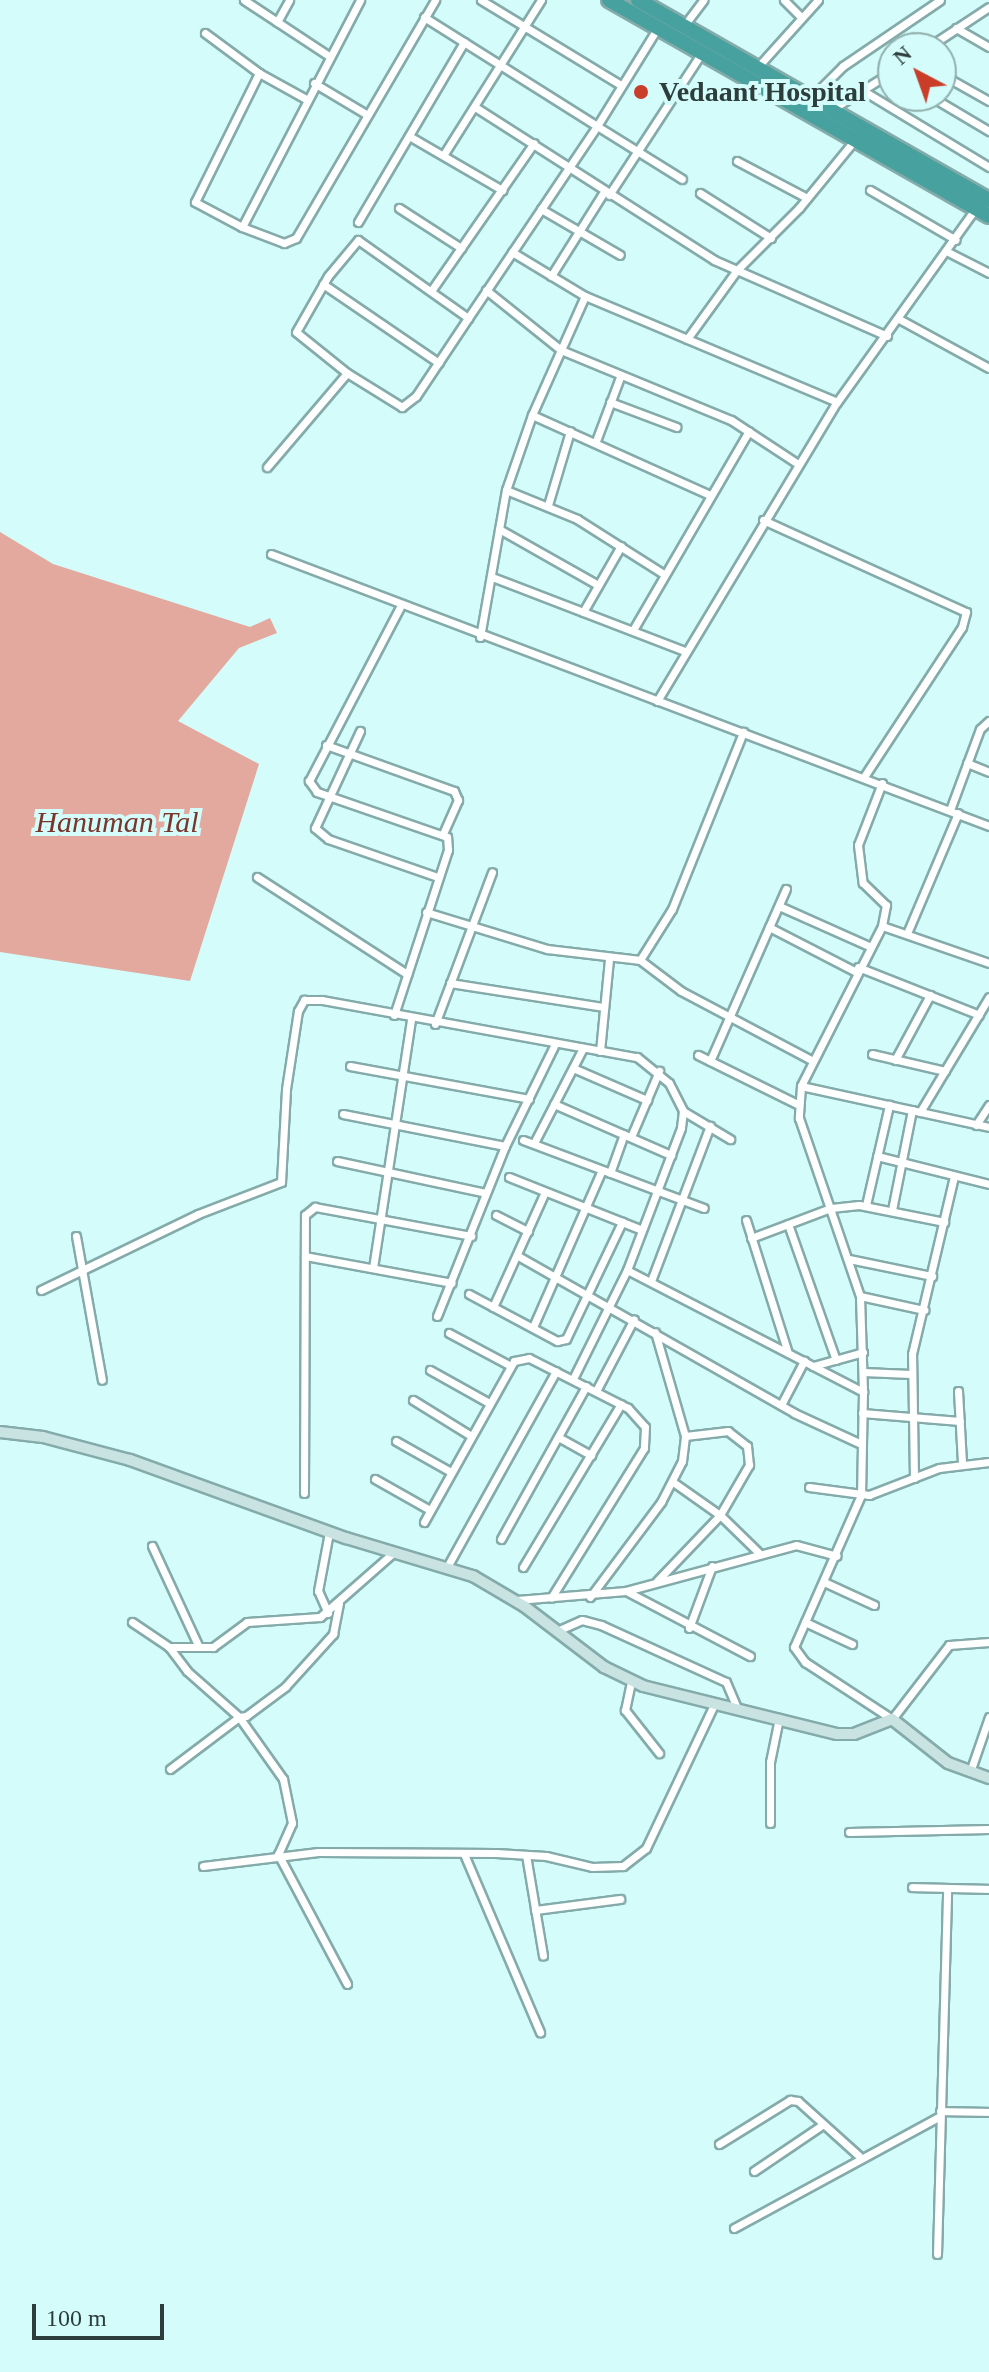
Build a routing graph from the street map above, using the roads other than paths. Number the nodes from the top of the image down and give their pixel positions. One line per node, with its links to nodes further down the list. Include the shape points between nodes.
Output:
1 (244, 0): 16 (street)
2 (289, 0): 16 (street)
3 (360, 0): 26 (street)
4 (435, 0): 14 (street)
5 (481, 0): 17 (street)
6 (541, 0): 17 (street)
7 (609, 0): 20 (highway)
8 (703, 0): 18 (street)
9 (784, 0): 15 (street)
10 (818, 0): 15 (street)
11 (940, 0): 36 (street, via 843,66)
12 (640, 1): 18 (highway)
13 (989, 7): 19 (street)
14 (424, 17): 23 (street); 41 (street)
15 (801, 17): 28 (street)
16 (277, 22): 26 (street)
17 (526, 24): 27 (street); 33 (street)
18 (682, 27): 28 (highway)
19 (956, 28): 21 (street); 24 (street)
20 (657, 29): 25 (highway); 33 (street)
21 (950, 32)
22 (205, 33): 29 (street)
23 (464, 42): 27 (street); 44 (street)
24 (989, 47)
25 (701, 54): 45 (highway); 47 (street)
26 (329, 56): 31 (street)
27 (500, 65): 38 (street); 42 (street)
28 (754, 70): 36 (highway)
29 (259, 73): 35 (street); 62 (street, via 195,202)
30 (877, 82): 34 (street)
31 (314, 83): 35 (street); 41 (street)
32 (957, 83): 37 (street)
33 (621, 85): 42 (street)
34 (862, 90): 39 (street); 50 (street)
35 (306, 99): 62 (street)
36 (809, 100): 39 (highway)
37 (989, 101)
38 (475, 107): 46 (street); 48 (street)
39 (829, 111): 58 (highway)
40 (957, 112): 43 (street)
41 (366, 114): 62 (street, via 296,238 284,243)
42 (597, 126): 47 (street); 51 (street)
43 (989, 131)
44 (409, 136): 48 (street); 61 (street)
45 (853, 142): 57 (street); 58 (highway)
46 (534, 143): 51 (street); 53 (street)
47 (640, 150): 52 (street); 56 (street)
48 (444, 154): 53 (street)
49 (737, 161): 57 (street)
50 (989, 167)
51 (568, 168): 56 (street); 60 (street)
52 (682, 179)
53 (502, 190): 66 (street)
54 (870, 190): 65 (street)
55 (700, 193): 64 (street)
56 (607, 194): 63 (street); 70 (street)
57 (807, 198): 64 (street)
58 (985, 205): 65 (street)
59 (399, 208): 66 (street)
60 (541, 209): 63 (street); 67 (street)
61 (358, 222)
62 (242, 227)
63 (579, 232): 69 (street); 72 (street)
64 (771, 238): 70 (street)
65 (956, 240): 68 (street)
66 (461, 248): 75 (street)
67 (512, 252): 72 (street); 74 (street)
68 (948, 252): 71 (street); 78 (street)
69 (620, 255)
70 (737, 270): 79 (street); 80 (street)
71 (989, 273)
72 (551, 276): 76 (street)
73 (323, 284): 75 (street, via 358,240); 82 (street); 84 (street, via 296,335)
74 (486, 290): 77 (street); 81 (street)
75 (431, 291): 77 (street)
76 (585, 296): 80 (street); 81 (street)
77 (468, 318): 82 (street)
78 (899, 319): 79 (street); 83 (street)
79 (887, 336): 87 (street)
80 (687, 339): 87 (street)
81 (561, 350): 85 (street); 88 (street)
82 (439, 363): 84 (street, via 402,407)
83 (989, 368)
84 (347, 373): 94 (street)
85 (620, 377): 86 (street); 91 (street)
86 (610, 402): 89 (street); 92 (street)
87 (837, 402): 93 (street)
88 (532, 415): 90 (street); 95 (street)
89 (676, 427)
90 (570, 431): 92 (street); 97 (street)
91 (749, 431): 93 (street); 96 (street)
92 (596, 441): 96 (street)
93 (798, 464): 98 (street)
94 (267, 467)
95 (506, 490): 97 (street); 99 (street)
96 (710, 495): 102 (street)
97 (548, 505): 100 (street)
98 (763, 520): 109 (street); 118 (street, via 966,612 962,627)
99 (499, 529): 103 (street); 104 (street)
100 (621, 546): 102 (street); 104 (street)
101 (271, 554): 105 (street)
102 (662, 573): 107 (street)
103 (492, 577): 106 (street); 108 (street)
104 (598, 585): 106 (street)
105 (400, 607): 108 (street); 114 (street)
106 (583, 612): 107 (street)
107 (633, 630): 109 (street)
108 (480, 637): 110 (street)
109 (685, 651): 110 (street)
110 (657, 701): 113 (street)
111 (989, 721): 116 (street, via 980,729)
112 (360, 731): 115 (street)
113 (743, 732): 118 (street); 137 (street, via 672,909)
114 (326, 745): 115 (street); 120 (street, via 309,781)
115 (348, 752): 120 (street); 124 (street, via 454,791 458,800)
116 (967, 763): 117 (street); 121 (street)
117 (989, 772)
118 (864, 777): 119 (street)
119 (882, 783): 121 (street); 131 (street, via 858,845 863,883 886,905)
120 (326, 796): 124 (street); 127 (street, via 315,822 319,834)
121 (950, 810): 122 (street)
122 (958, 813): 123 (street); 134 (street)
123 (989, 826)
124 (443, 834): 127 (street, via 449,844)
125 (492, 872): 132 (street)
126 (257, 877): 140 (street)
127 (438, 877): 130 (street)
128 (786, 889): 129 (street)
129 (779, 906): 133 (street); 135 (street)
130 (426, 912): 132 (street); 140 (street)
131 (882, 926): 134 (street); 135 (street)
132 (470, 927): 136 (street); 141 (street)
133 (769, 927): 139 (street); 146 (street)
134 (908, 931): 138 (street)
135 (869, 946): 139 (street)
136 (609, 960): 137 (street); 144 (street)
137 (640, 960): 146 (street, via 681,991)
138 (989, 963)
139 (857, 970): 142 (street); 157 (street)
140 (407, 974): 145 (street)
141 (450, 983): 144 (street); 149 (street)
142 (930, 995): 147 (street); 155 (street)
143 (989, 997): 147 (street)
144 (604, 1007): 152 (street)
145 (394, 1015): 148 (street); 216 (street, via 304,1000 286,1089 281,1182 198,1214)
146 (729, 1015): 156 (street); 157 (street)
147 (979, 1015): 161 (street)
148 (411, 1019): 149 (street); 162 (street)
149 (435, 1024): 150 (street)
150 (555, 1044): 151 (street); 164 (street)
151 (583, 1048): 152 (street); 159 (street)
152 (600, 1051): 160 (street, via 637,1057)
153 (872, 1054): 155 (street)
154 (698, 1055): 156 (street)
155 (895, 1060): 161 (street)
156 (710, 1061): 167 (street)
157 (813, 1061): 163 (street)
158 (350, 1066): 162 (street)
159 (573, 1068): 165 (street); 166 (street)
160 (659, 1071): 165 (street); 170 (street)
161 (945, 1071): 171 (street)
162 (403, 1076): 164 (street); 173 (street)
163 (801, 1086): 167 (street); 168 (street)
164 (529, 1099): 181 (street)
165 (647, 1100): 177 (street)
166 (554, 1104): 177 (street); 180 (street)
167 (797, 1104): 198 (street)
168 (889, 1105): 171 (street); 183 (street)
169 (989, 1105): 174 (street)
170 (683, 1111): 175 (street); 182 (street)
171 (916, 1111): 174 (street); 185 (street)
172 (343, 1114): 173 (street)
173 (396, 1123): 181 (street); 186 (street)
174 (976, 1125): 176 (street)
175 (710, 1126): 178 (street); 194 (street)
176 (989, 1127)
177 (628, 1136): 182 (street); 187 (street)
178 (730, 1139)
179 (523, 1140): 180 (street)
180 (534, 1143): 187 (street)
181 (505, 1146): 193 (street)
182 (671, 1155): 191 (street)
183 (877, 1156): 185 (street); 195 (street)
184 (337, 1161): 186 (street)
185 (901, 1163): 188 (street); 199 (street)
186 (388, 1171): 193 (street); 201 (street)
187 (606, 1171): 191 (street); 196 (street)
188 (954, 1176): 190 (street); 204 (street)
189 (509, 1177): 192 (street)
190 (989, 1184)
191 (657, 1190): 194 (street); 206 (street)
192 (545, 1192): 196 (street); 207 (street)
193 (486, 1193): 209 (street)
194 (683, 1199): 197 (street); 219 (street)
195 (866, 1205): 198 (street); 199 (street)
196 (587, 1208): 203 (street); 217 (street)
197 (704, 1208)
198 (831, 1208): 205 (street); 213 (street)
199 (892, 1210): 204 (street)
200 (496, 1215): 207 (street)
201 (381, 1218): 209 (street); 211 (street, via 309,1210); 214 (street)
202 (746, 1220): 210 (street)
203 (622, 1222): 206 (street); 222 (street)
204 (944, 1222): 218 (street)
205 (788, 1224): 210 (street); 235 (street)
206 (642, 1230): 215 (street)
207 (528, 1231): 212 (street)
208 (76, 1236): 216 (street)
209 (471, 1236): 220 (street)
210 (751, 1238): 234 (street)
211 (305, 1256): 214 (street); 270 (street)
212 (518, 1256): 217 (street); 226 (street)
213 (849, 1259): 218 (street); 224 (street)
214 (373, 1268): 220 (street)
215 (627, 1270): 219 (street); 225 (street)
216 (83, 1273): 221 (street); 244 (street)
217 (557, 1274): 222 (street); 230 (street)
218 (932, 1276): 227 (street)
219 (651, 1281): 234 (street)
220 (452, 1283): 228 (street)
221 (41, 1290)
222 (589, 1292): 225 (street); 230 (street, via 566,1339 557,1341)
223 (469, 1294): 226 (street)
224 (860, 1296): 227 (street); 233 (street)
225 (610, 1304): 229 (street); 243 (street)
226 (493, 1307): 230 (street)
227 (924, 1310): 242 (street)
228 (437, 1316)
229 (634, 1319): 231 (street); 246 (street)
230 (533, 1327)
231 (655, 1332): 252 (street); 258 (street)
232 (449, 1333): 237 (street)
233 (863, 1352): 235 (street); 241 (street)
234 (788, 1353): 236 (street)
235 (836, 1360): 238 (street)
236 (804, 1361): 238 (street); 252 (street)
237 (509, 1365): 240 (street, via 529,1358); 250 (street)
238 (813, 1366): 248 (street)
239 (430, 1370): 250 (street)
240 (556, 1371): 243 (street); 282 (street)
241 (863, 1372): 242 (street); 248 (street)
242 (911, 1374): 254 (street)
243 (573, 1379): 245 (street)
244 (102, 1380)
245 (586, 1386): 246 (street); 259 (street)
246 (596, 1391): 251 (street)
247 (958, 1391): 255 (street)
248 (863, 1392): 253 (street)
249 (413, 1400): 257 (street)
250 (489, 1403): 257 (street)
251 (621, 1404): 262 (street); 288 (street, via 645,1427 644,1448)
252 (781, 1405): 261 (street)
253 (862, 1413): 254 (street); 261 (street)
254 (913, 1417): 255 (street); 266 (street)
255 (960, 1421): 263 (street)
256 (0, 1432): 275 (street, via 130,1460)
257 (471, 1436): 265 (street)
258 (685, 1436): 268 (street); 273 (street, via 718,1429 747,1446 749,1465)
259 (558, 1437): 262 (street); 276 (street)
260 (396, 1441): 265 (street)
261 (861, 1444): 271 (street)
262 (591, 1455): 283 (street)
263 (962, 1462): 264 (street); 266 (street)
264 (989, 1462)
265 (451, 1472): 272 (street)
266 (914, 1478): 271 (street, via 881,1493)
267 (375, 1479): 272 (street)
268 (673, 1482): 273 (street); 287 (street)
269 (809, 1487): 271 (street)
270 (304, 1493)
271 (861, 1495): 280 (street)
272 (430, 1510): 274 (street)
273 (720, 1515): 279 (street); 284 (street)
274 (424, 1522)
275 (329, 1532): 278 (street); 292 (street, via 318,1591)
276 (501, 1539)
277 (152, 1546): 299 (street)
278 (394, 1552): 282 (street); 290 (street)
279 (765, 1552): 280 (street, via 804,1544); 281 (street)
280 (837, 1556): 285 (street)
281 (712, 1566): 284 (street); 295 (street)
282 (447, 1567): 289 (street)
283 (523, 1567)
284 (656, 1582): 286 (street)
285 (824, 1582): 291 (street); 294 (street)
286 (626, 1591): 287 (street); 295 (street)
287 (590, 1597): 288 (street)
288 (551, 1598): 289 (street)
289 (515, 1600): 296 (street)
290 (339, 1604): 292 (street); 305 (street, via 333,1634 305,1667 251,1713)
291 (874, 1605)
292 (328, 1613): 299 (street, via 312,1619 247,1622 218,1645)
293 (132, 1622): 300 (street)
294 (805, 1622): 298 (street); 308 (street, via 794,1647 797,1655)
295 (689, 1628): 301 (street)
296 (557, 1631): 302 (street); 304 (street, via 582,1620 650,1646 726,1682)
297 (989, 1642): 308 (street, via 949,1645)
298 (852, 1644)
299 (198, 1645): 300 (street)
300 (169, 1647): 305 (street, via 187,1671)
301 (750, 1656)
302 (631, 1682): 303 (street); 309 (street, via 625,1710)
303 (714, 1705): 304 (street); 318 (street, via 637,1859 609,1868)
304 (744, 1709): 306 (street)
305 (239, 1717): 310 (street); 316 (street, via 283,1779 292,1823)
306 (780, 1717): 308 (street, via 854,1734); 313 (street, via 770,1762)
307 (989, 1717): 311 (street)
308 (892, 1719): 311 (street, via 948,1763)
309 (659, 1753)
310 (170, 1769)
311 (970, 1772): 312 (street)
312 (989, 1778)
313 (770, 1823)
314 (989, 1829): 315 (street)
315 (849, 1832)
316 (278, 1854): 317 (street); 319 (street); 326 (street)
317 (464, 1854): 318 (street); 327 (street)
318 (526, 1855): 324 (street)
319 (203, 1866)
320 (912, 1887): 322 (street)
321 (989, 1889): 322 (street)
322 (947, 1890): 329 (street)
323 (620, 1899): 324 (street)
324 (535, 1910): 325 (street)
325 (543, 1956)
326 (347, 1984)
327 (540, 2032)
328 (989, 2112): 329 (street)
329 (940, 2114): 332 (street); 335 (street)
330 (822, 2125): 331 (street, via 798,2101 790,2100); 332 (street); 333 (street)
331 (719, 2144)
332 (859, 2156): 334 (street)
333 (754, 2171)
334 (734, 2228)
335 (937, 2254)

